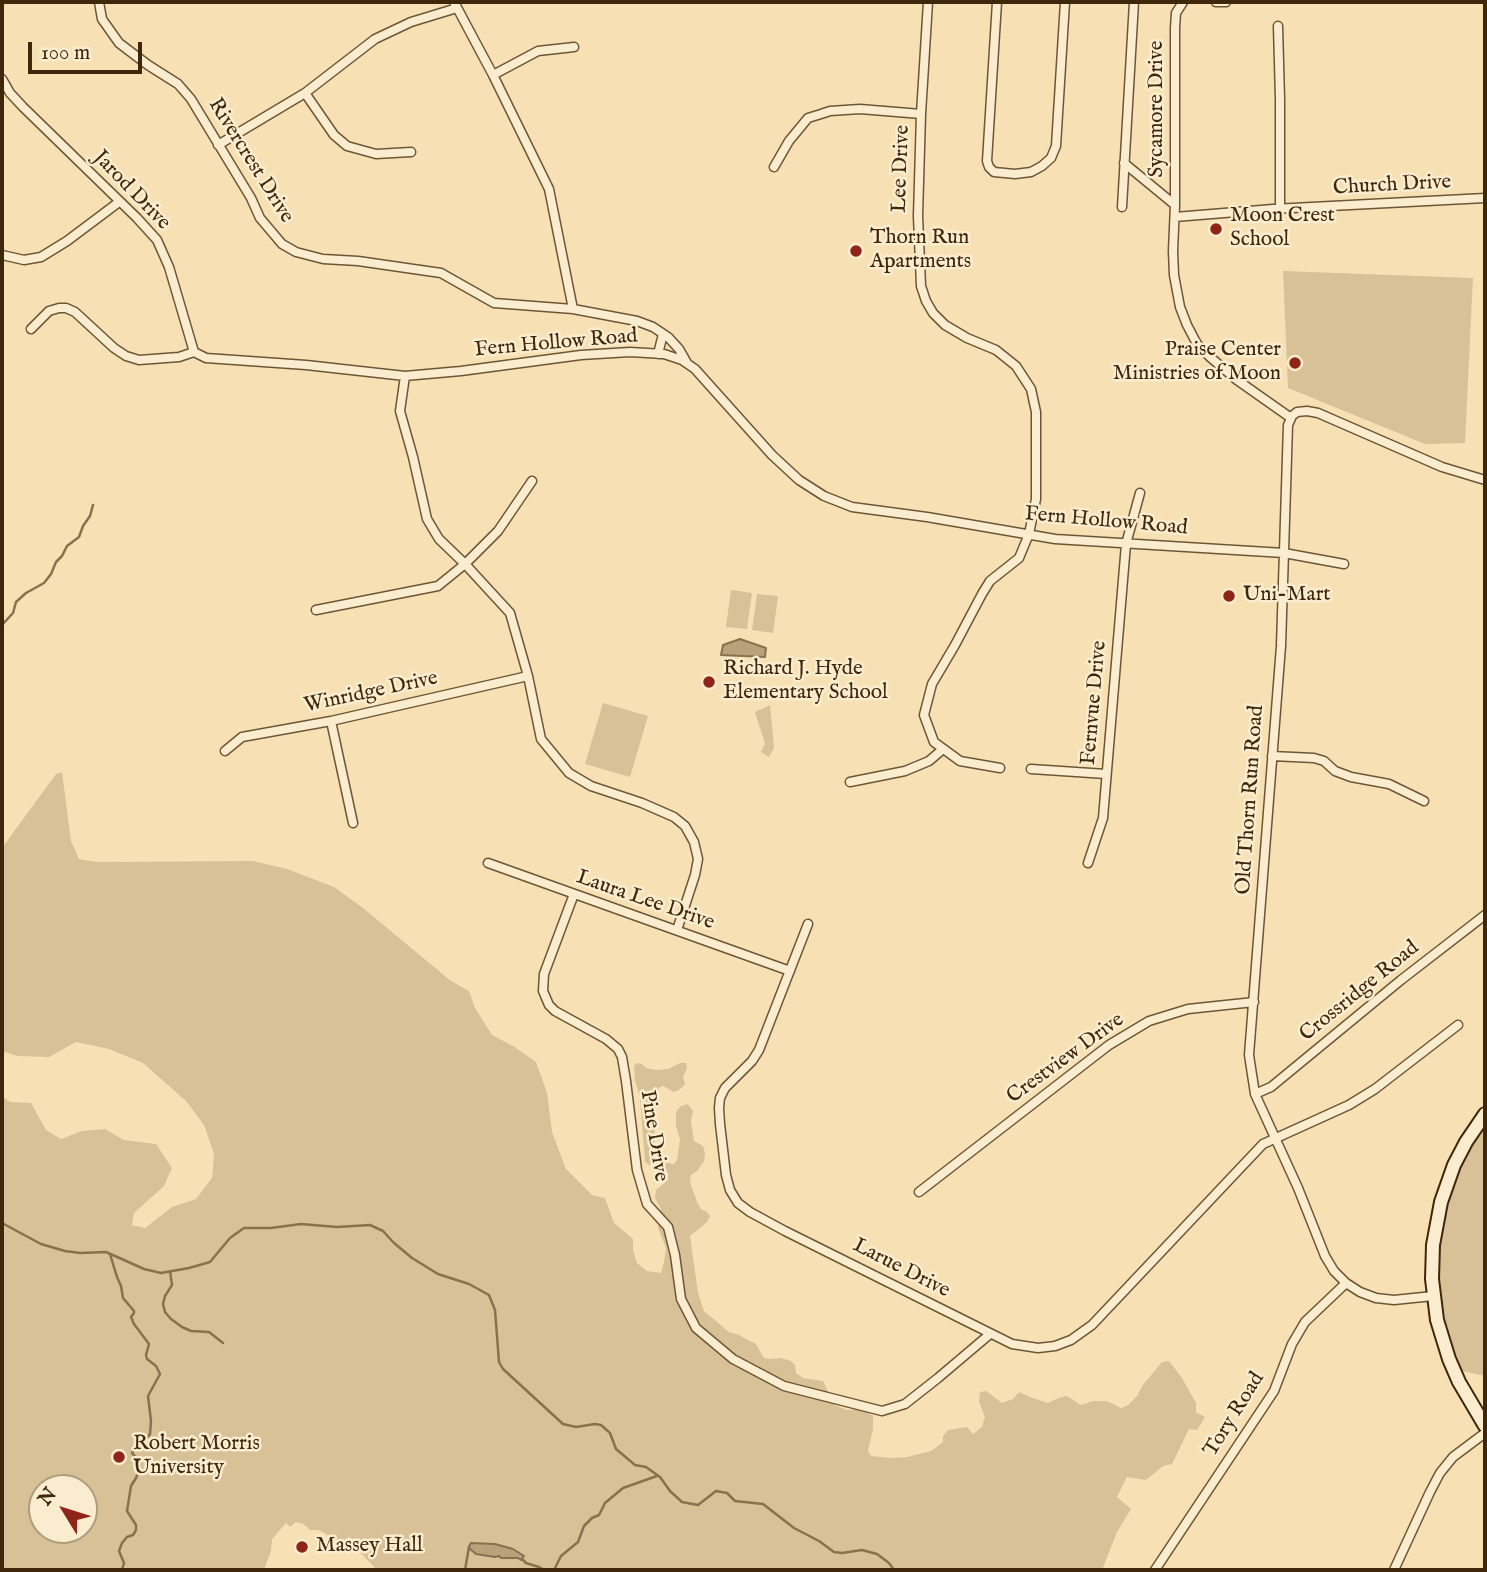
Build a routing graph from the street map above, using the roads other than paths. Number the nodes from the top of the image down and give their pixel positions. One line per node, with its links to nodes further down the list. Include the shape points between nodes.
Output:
1 (99, 2): 16 (street, Rivercrest Drive, via 102,19 119,43 178,84)
2 (928, 2): 15 (street, Lee Drive)
3 (997, 2): 4 (street, via 987,164 997,173 1026,174 1042,166 1057,140)
4 (1065, 2)
5 (1134, 2): 18 (street)
6 (1183, 2): 22 (street, Sycamore Drive, via 1175,28)
7 (1216, 2): 8 (street)
8 (1226, 2)
9 (455, 5): 12 (street); 14 (street, via 375,39)
10 (1278, 26): 24 (street)
11 (574, 47): 12 (street, via 538,51)
12 (493, 75): 27 (street, via 549,189)
13 (2, 79): 21 (street, Jarod Drive, via 23,107)
14 (305, 93): 16 (street); 17 (street, via 347,146 376,154)
15 (921, 114): 19 (street, via 860,109 808,118); 38 (street, Lee Drive, via 921,286 933,313 945,325 996,350 1016,366 1031,389 1036,412 1036,499)
16 (218, 145): 27 (street, Rivercrest Drive, via 260,218 282,244 296,252 441,273 495,303)
17 (411, 152)
18 (1125, 163): 22 (street); 23 (street)
19 (774, 167)
20 (1485, 198): 24 (street, Church Drive)
21 (120, 202): 26 (street, via 41,257 24,260); 30 (street, Jarod Drive, via 162,248)
22 (1175, 205): 25 (street, Sycamore Drive)
23 (1122, 207)
24 (1280, 209): 25 (street, Church Drive)
25 (1175, 217): 34 (street, Sycamore Drive, via 1176,287 1197,344)
26 (2, 255)
27 (573, 309): 29 (street, Rivercrest Drive, via 637,321)
28 (31, 329): 30 (street, Fern Hollow Road, via 49,312 66,308 126,356 148,360)
29 (663, 334): 31 (street); 32 (street, Rivercrest Drive)
30 (194, 352): 33 (street, Fern Hollow Road, via 206,358)
31 (658, 354): 32 (street, Fern Hollow Road); 33 (street, Fern Hollow Road, via 581,355)
32 (687, 363): 38 (street, Fern Hollow Road, via 772,455 824,496 852,507)
33 (404, 376): 41 (street, via 400,411 427,519 439,539)
34 (1291, 418): 35 (street, via 1302,411 1323,414 1442,467); 40 (street, Old Thorn Run Road)
35 (1485, 480)
36 (532, 481): 41 (street, via 498,531)
37 (1140, 493): 39 (street, Fernvue Drive)
38 (1029, 534): 39 (street, Fern Hollow Road); 46 (street, Lee Drive, via 1019,558 990,581 932,684 924,715 934,742)
39 (1126, 544): 40 (street, Fern Hollow Road); 51 (street, Fernvue Drive)
40 (1284, 553): 42 (street, Fern Hollow Road); 48 (street, Old Thorn Run Road)
41 (465, 564): 43 (street, via 438,586); 44 (street, via 510,613)
42 (1344, 564)
43 (316, 610)
44 (528, 676): 45 (street, Winridge Drive); 60 (street, via 541,739 569,773 591,786 668,813 691,834 697,867)
45 (331, 722): 47 (street, Winridge Drive, via 242,737); 54 (street)
46 (943, 749): 49 (street, via 960,761); 52 (street, via 905,771)
47 (225, 751)
48 (1272, 756): 53 (street, via 1314,758 1335,771 1389,784); 62 (street, Old Thorn Run Road)
49 (1000, 768)
50 (1031, 769): 51 (street)
51 (1107, 774): 56 (street, Fernvue Drive, via 1103,818)
52 (850, 782)
53 (1424, 801)
54 (353, 823)
55 (488, 863): 57 (street, Laura Lee Drive)
56 (1088, 863)
57 (574, 894): 60 (street, Laura Lee Drive); 70 (street, Pine Drive, via 548,963 543,991 555,1011 613,1043 622,1057 637,1170 647,1204 668,1227 681,1299 696,1328 733,1359 784,1386 882,1411 905,1404)
58 (1485, 915): 64 (street, Crossridge Road, via 1270,1087)
59 (808, 924): 61 (street, Larue Drive)
60 (677, 930): 61 (street, Laura Lee Drive)
61 (790, 971): 70 (street, Larue Drive, via 759,1050 719,1101 730,1191 762,1220)
62 (1254, 1002): 64 (street, Old Thorn Run Road, via 1249,1055); 67 (street, Crestview Drive, via 1188,1009 1149,1021 1109,1045)
63 (1458, 1025): 66 (street, Larue Drive, via 1367,1094)
64 (1255, 1094): 66 (street, Old Thorn Run Road)
65 (1485, 1114): 69 (street, via 1454,1165 1441,1202 1433,1245)
66 (1276, 1139): 68 (street, Old Thorn Run Road, via 1325,1256); 70 (street, Larue Drive, via 1263,1144 1092,1325 1070,1340 1038,1348)
67 (919, 1192)
68 (1346, 1283): 69 (street, Old Thorn Run Road, via 1376,1298); 73 (street, Tory Road, via 1305,1322 1274,1391)
69 (1433, 1296): 71 (street, via 1453,1369)
70 (990, 1334)
71 (1485, 1426)
72 (1485, 1433): 74 (street, via 1453,1457 1440,1474)
73 (1155, 1570)
74 (1394, 1570)

